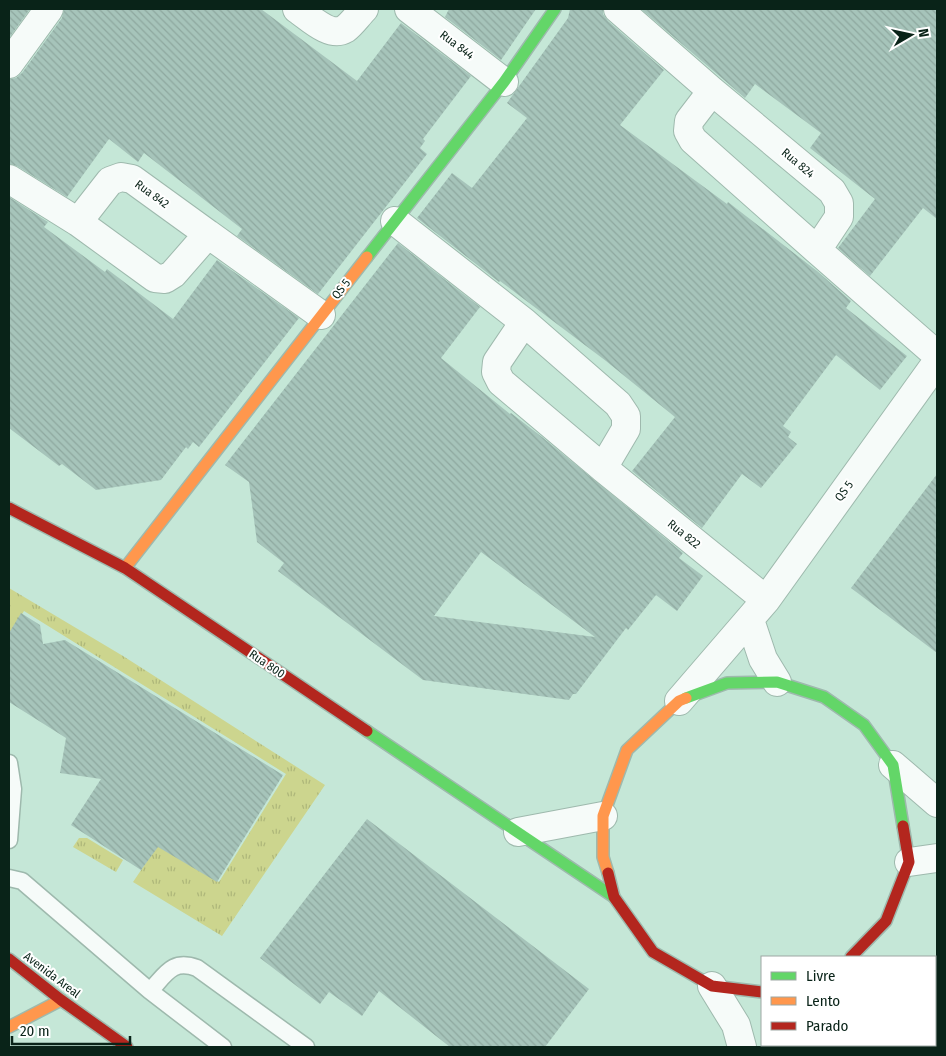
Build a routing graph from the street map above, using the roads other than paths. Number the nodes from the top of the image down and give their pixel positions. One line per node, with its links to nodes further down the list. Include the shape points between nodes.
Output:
1 (49, 9): 7 (street)
2 (297, 9): 3 (street, via 330,31 339,32)
3 (364, 9)
4 (409, 9): 8 (street, Rua 844)
5 (555, 9): 8 (street, QS 5)
6 (618, 9): 9 (street, Rua 824)
7 (9, 64)
8 (504, 82): 11 (street, QS 5)
9 (712, 91): 14 (street, Rua 824, via 832,191 839,203 839,217); 14 (street, via 689,121 688,131 693,140)
10 (9, 179): 12 (street)
11 (395, 221): 15 (street, QS 5); 16 (street)
12 (78, 222): 13 (street, via 155,278 165,280); 13 (street, Rua 842, via 110,181 121,177 132,179)
13 (208, 234): 15 (street, Rua 842)
14 (817, 250): 17 (street)
15 (320, 315): 21 (street, QS 5)
16 (524, 322): 19 (street, via 618,404 626,416 626,428); 19 (street, Rua 822, via 497,362 496,372 501,382)
17 (937, 355)
18 (937, 362): 22 (street, QS 5)
19 (603, 468): 22 (street, Rua 822)
20 (9, 508): 21 (street, Rua 800)
21 (125, 568): 29 (street, Rua 800)
22 (758, 610): 23 (street, via 763,659); 24 (street, QS 5)
23 (778, 682): 24 (street, via 727,683); 26 (street, via 824,697 864,725)
24 (679, 701): 28 (street, via 628,750)
25 (9, 763): 30 (lane, via 13,789)
26 (893, 765): 27 (street); 32 (street)
27 (937, 803)
28 (603, 816): 29 (street); 34 (street, via 603,857)
29 (518, 832): 34 (street, Rua 800)
30 (9, 840)
31 (937, 858): 32 (street)
32 (909, 862): 35 (street, via 886,921)
33 (9, 878): 38 (lane, via 22,882)
34 (614, 897): 37 (street, via 653,952)
35 (851, 956)
36 (9, 960): 40 (street, Avenida Areal)
37 (712, 986): 39 (street); 45 (street, via 736,1025)
38 (150, 991): 43 (lane); 44 (lane, via 172,967 186,964 197,968)
39 (761, 992)
40 (60, 1000): 41 (street); 42 (street, Avenida Areal)
41 (9, 1026)
42 (127, 1047)
43 (224, 1047)
44 (306, 1047)
45 (742, 1047)

